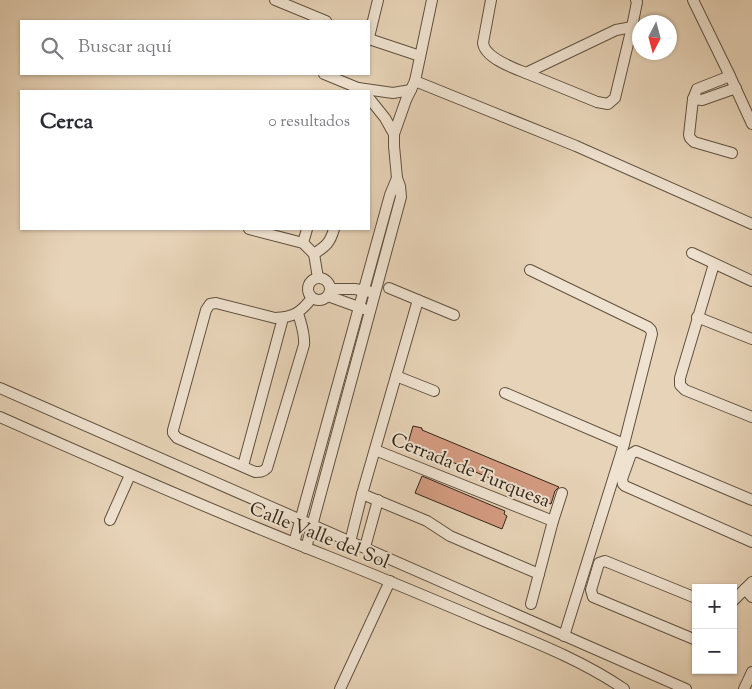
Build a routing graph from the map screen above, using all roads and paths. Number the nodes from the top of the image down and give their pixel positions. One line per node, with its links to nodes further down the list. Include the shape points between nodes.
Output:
1 (275, 0): 8 (street)
2 (378, 0): 10 (street)
3 (432, 0): 12 (street)
4 (491, 0): 13 (street, via 484,48 489,54)
5 (636, 0): 7 (street)
6 (693, 0): 15 (street)
7 (634, 15)
8 (324, 20)
9 (632, 26): 13 (street, via 616,30); 13 (street, via 615,98 608,104)
10 (370, 34)
11 (370, 38): 12 (street)
12 (420, 56): 16 (street)
13 (526, 73)
14 (326, 75): 18 (street)
15 (730, 76): 17 (street); 21 (street, via 697,89)
16 (413, 85): 19 (street, via 393,93); 23 (street); 26 (street, via 576,146)
17 (736, 88): 21 (street, via 702,100); 22 (street)
18 (360, 90)
19 (370, 91)
20 (370, 99): 23 (street)
21 (693, 99): 24 (street, via 690,138)
22 (752, 124)
23 (394, 134): 25 (street)
24 (732, 153)
25 (397, 178): 38 (street); 40 (street, via 401,197)
26 (752, 224)
27 (253, 230): 30 (street)
28 (307, 230): 30 (street)
29 (334, 230): 32 (street, via 328,244)
30 (303, 243): 32 (street)
31 (692, 253): 33 (street)
32 (314, 254): 35 (street)
33 (714, 264): 36 (street); 47 (street)
34 (530, 270): 56 (street, via 651,330)
35 (318, 278): 39 (street, via 325,280); 41 (street, via 311,281 308,288)
36 (752, 281)
37 (389, 288): 42 (street)
38 (364, 291): 39 (street); 40 (street); 43 (street)
39 (329, 292): 41 (street, via 322,300); 43 (street)
40 (375, 294): 44 (street)
41 (312, 298): 45 (street)
42 (418, 300): 46 (street); 50 (street, Cerrada de Turquesa)
43 (360, 307): 44 (street); 65 (street)
44 (370, 310): 67 (street)
45 (298, 313): 48 (street); 58 (street, via 304,345 267,468 256,472)
46 (454, 316)
47 (697, 317): 49 (street); 55 (street, via 680,385 685,390)
48 (283, 318): 58 (street); 58 (street, via 216,303 210,304 203,319 173,433 176,438)
49 (752, 339)
50 (396, 376): 52 (street); 57 (street, Cerrada de Turquesa)
51 (0, 388): 65 (street)
52 (434, 391)
53 (505, 393): 56 (street)
54 (0, 417): 59 (street, Calle Valle del Sol)
55 (752, 417)
56 (624, 444): 79 (street)
57 (375, 450): 61 (street, Cerrada de Turquesa); 66 (street, Cerrada de Turquesa)
58 (243, 466)
59 (130, 474): 64 (street); 70 (street, Calle Valle del Sol)
60 (562, 493): 66 (street, Cerrada de Turquesa)
61 (362, 494): 62 (street); 68 (street, Cerrada de Turquesa)
62 (378, 500): 72 (street); 73 (street, via 427,521 450,536)
63 (752, 500): 69 (street, via 636,451 631,454 622,479 625,486)
64 (110, 520)
65 (300, 520): 67 (street); 70 (street)
66 (553, 521): 73 (street, Cerrada de Turquesa)
67 (312, 526): 68 (street); 71 (street)
68 (350, 542): 72 (street)
69 (752, 542)
70 (294, 543): 71 (street, Calle Valle del Sol)
71 (306, 548): 74 (street, Calle Valle del Sol)
72 (365, 548): 79 (street)
73 (539, 574): 78 (street, Cerrada de Turquesa)
74 (390, 581): 82 (street); 83 (street, Calle Valle del Sol, via 566,656)
75 (750, 589): 77 (street)
76 (692, 596): 80 (street, via 605,560 599,563 591,590 593,597)
77 (737, 598)
78 (530, 604)
79 (564, 636): 84 (street)
80 (692, 638)
81 (752, 672): 85 (street)
82 (340, 689)
83 (624, 689)
84 (686, 689)
85 (744, 689)

